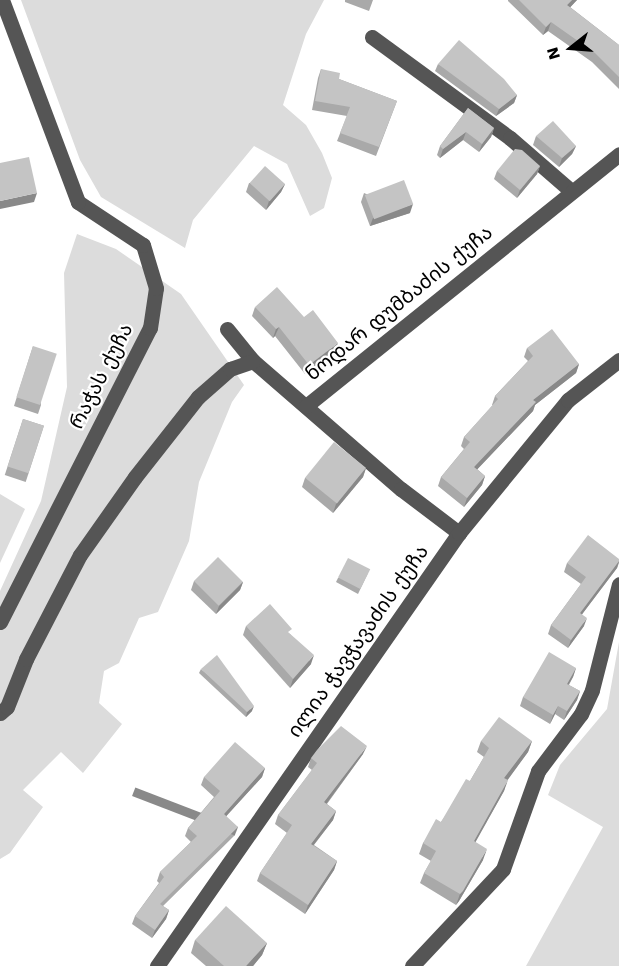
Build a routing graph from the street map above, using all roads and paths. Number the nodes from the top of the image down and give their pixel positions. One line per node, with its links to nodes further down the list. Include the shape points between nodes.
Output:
1 (2, 0): 11 (street, რაჭას ქუჩა, via 78,202 144,245 156,288 150,328)
2 (372, 37): 4 (street, via 510,138)
3 (619, 154): 4 (street, ნოდარ დუმბაძის ქუჩა)
4 (570, 190): 8 (street, ნოდარ დუმბაძის ქუჩა)
5 (227, 329): 7 (street)
6 (619, 360): 9 (street, ილია ჭავჭავაძის ქუჩა, via 568,400)
7 (253, 361): 8 (street); 12 (street, via 230,369 198,397 135,477 80,555 26,659 7,707)
8 (306, 406): 9 (street, ნოდარ დუმბაძის ქუჩა, via 401,489)
9 (459, 533): 13 (street, ილია ჭავჭავაძის ქუჩა)
10 (619, 584): 14 (street, via 592,690 581,714 538,771 503,869)
11 (0, 622)
12 (0, 713)
13 (157, 966)
14 (412, 966)

